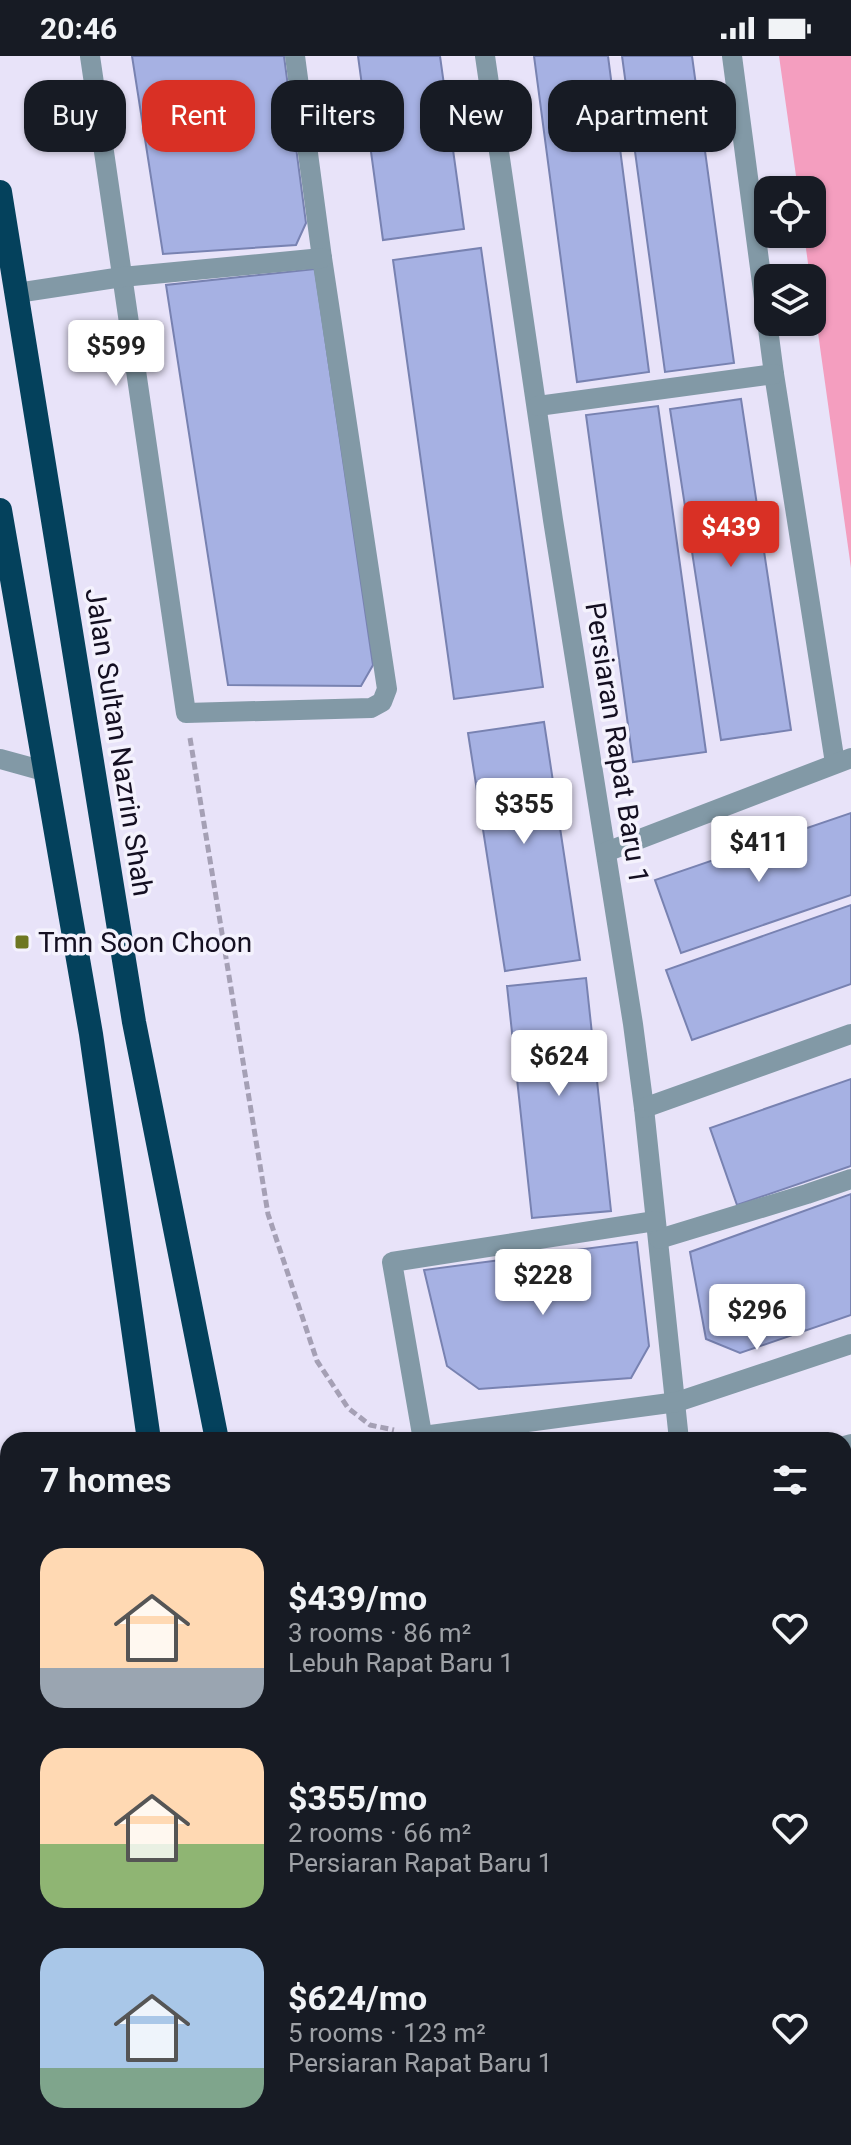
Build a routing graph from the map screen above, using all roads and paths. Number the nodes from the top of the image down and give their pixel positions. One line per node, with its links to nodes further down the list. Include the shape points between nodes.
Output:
1 (90, 56): 7 (street)
2 (295, 56): 6 (street)
3 (485, 56): 10 (street, Persiaran Rapat Baru 1)
4 (732, 56): 9 (street)
5 (0, 192): 8 (highway, Jalan Sultan Nazrin Shah)
6 (322, 258): 7 (street); 12 (street, via 387,689 382,702 371,708)
7 (122, 277): 8 (street); 12 (street)
8 (17, 293): 26 (highway, Jalan Sultan Nazrin Shah, via 134,1022)
9 (774, 374): 10 (street); 14 (street)
10 (538, 406): 16 (street, Persiaran Rapat Baru 1)
11 (0, 510): 15 (highway)
12 (186, 713): 27 (path, via 268,1214 317,1361 348,1408 370,1425)
13 (0, 759): 15 (street)
14 (843, 760): 16 (street)
15 (44, 771): 23 (highway, via 91,1034)
16 (606, 852): 18 (street, Persiaran Rapat Baru 1)
17 (851, 1034): 18 (street)
18 (644, 1108): 20 (street, Persiaran Rapat Baru 1)
19 (851, 1179): 20 (street)
20 (657, 1230): 22 (street, Persiaran Rapat Baru 1); 28 (street, via 392,1262)
21 (851, 1344): 22 (street)
22 (677, 1402): 29 (street); 30 (street, Persiaran Rapat Baru 1)
23 (145, 1412): 24 (highway); 25 (highway)
24 (148, 1432)
25 (155, 1432)
26 (215, 1432)
27 (399, 1432)
28 (422, 1432)
29 (465, 1432)
30 (679, 1432)

